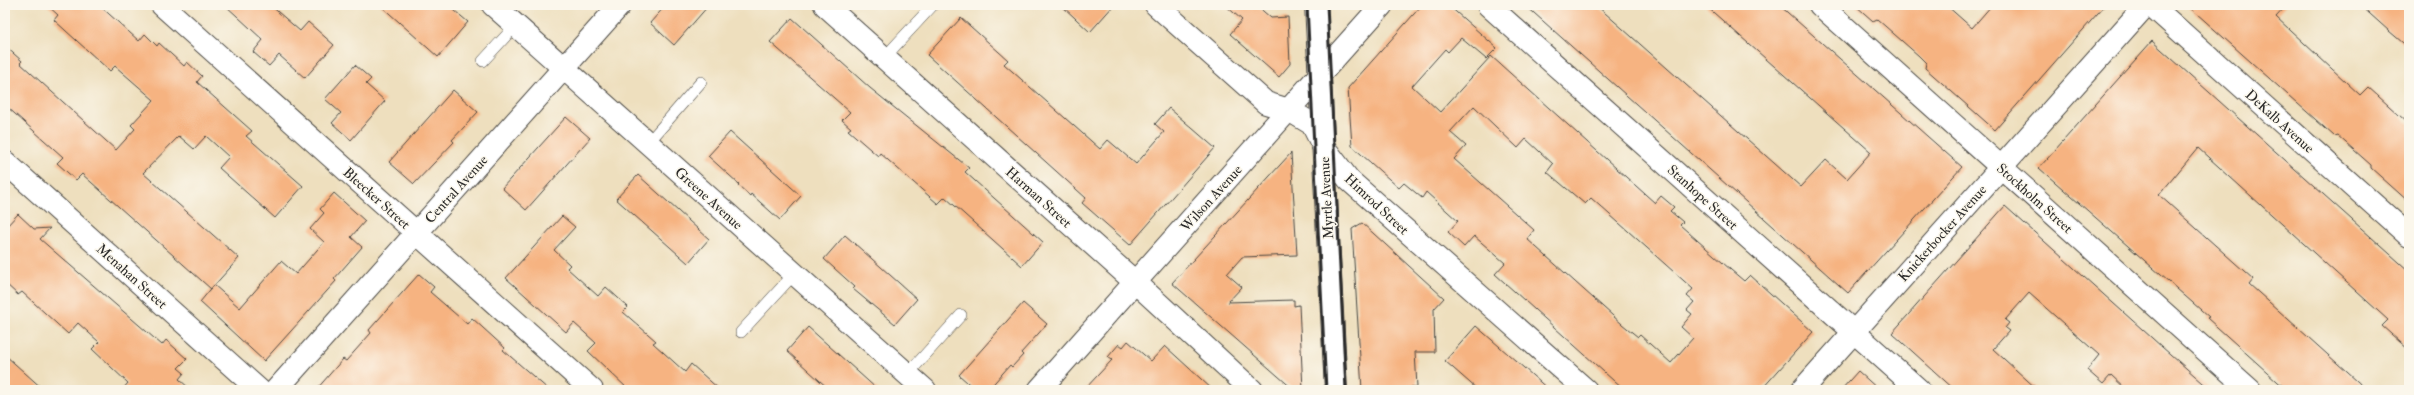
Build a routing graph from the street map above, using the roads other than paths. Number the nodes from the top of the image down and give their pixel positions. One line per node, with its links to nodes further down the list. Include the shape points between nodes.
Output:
1 (162, 5): 24 (street, Bleecker Street)
2 (493, 5): 13 (street, Greene Avenue)
3 (620, 5): 16 (street, Central Avenue)
4 (825, 5): 14 (street, Harman Street)
5 (933, 5): 14 (lane)
6 (1156, 5): 19 (street, Himrod Street, via 1266,104)
7 (1316, 5): 17 (street, Myrtle Avenue)
8 (1382, 5): 17 (street, Wilson Avenue)
9 (1488, 5): 30 (street, Stanhope Street)
10 (1820, 5): 23 (street, Stockholm Street)
11 (2146, 5): 23 (street, Knickerbocker Avenue)
12 (2151, 5): 25 (street, DeKalb Avenue)
13 (516, 25): 15 (lane); 16 (street, Greene Avenue)
14 (884, 58): 27 (street, Harman Street)
15 (483, 62)
16 (564, 68): 20 (street, Greene Avenue); 24 (street, Central Avenue)
17 (1319, 75): 19 (street, Wilson Avenue); 21 (street, Myrtle Avenue)
18 (701, 82): 20 (lane)
19 (1289, 110): 21 (street, Himrod Street, via 1312,124); 27 (street, Wilson Avenue)
20 (648, 143): 26 (street, Greene Avenue)
21 (1323, 146): 38 (street, Myrtle Avenue); 39 (street, Himrod Street, via 1348,180)
22 (5, 162): 32 (street, Menahan Street)
23 (2001, 168): 30 (street, Knickerbocker Avenue); 42 (street, Stockholm Street)
24 (416, 233): 33 (street, Central Avenue); 34 (street, Bleecker Street)
25 (2409, 236)
26 (794, 274): 29 (lane); 31 (street, Greene Avenue)
27 (1135, 282): 36 (street, Wilson Avenue); 37 (street, Harman Street)
28 (961, 315): 31 (lane)
29 (741, 332)
30 (1854, 332): 40 (street, Knickerbocker Avenue); 41 (street, Stanhope Street)
31 (907, 375): 35 (street, Greene Avenue)
32 (259, 390)
33 (276, 390)
34 (592, 390)
35 (925, 390)
36 (1039, 390)
37 (1252, 390)
38 (1336, 390)
39 (1586, 390)
40 (1802, 390)
41 (1919, 390)
42 (2250, 390)

